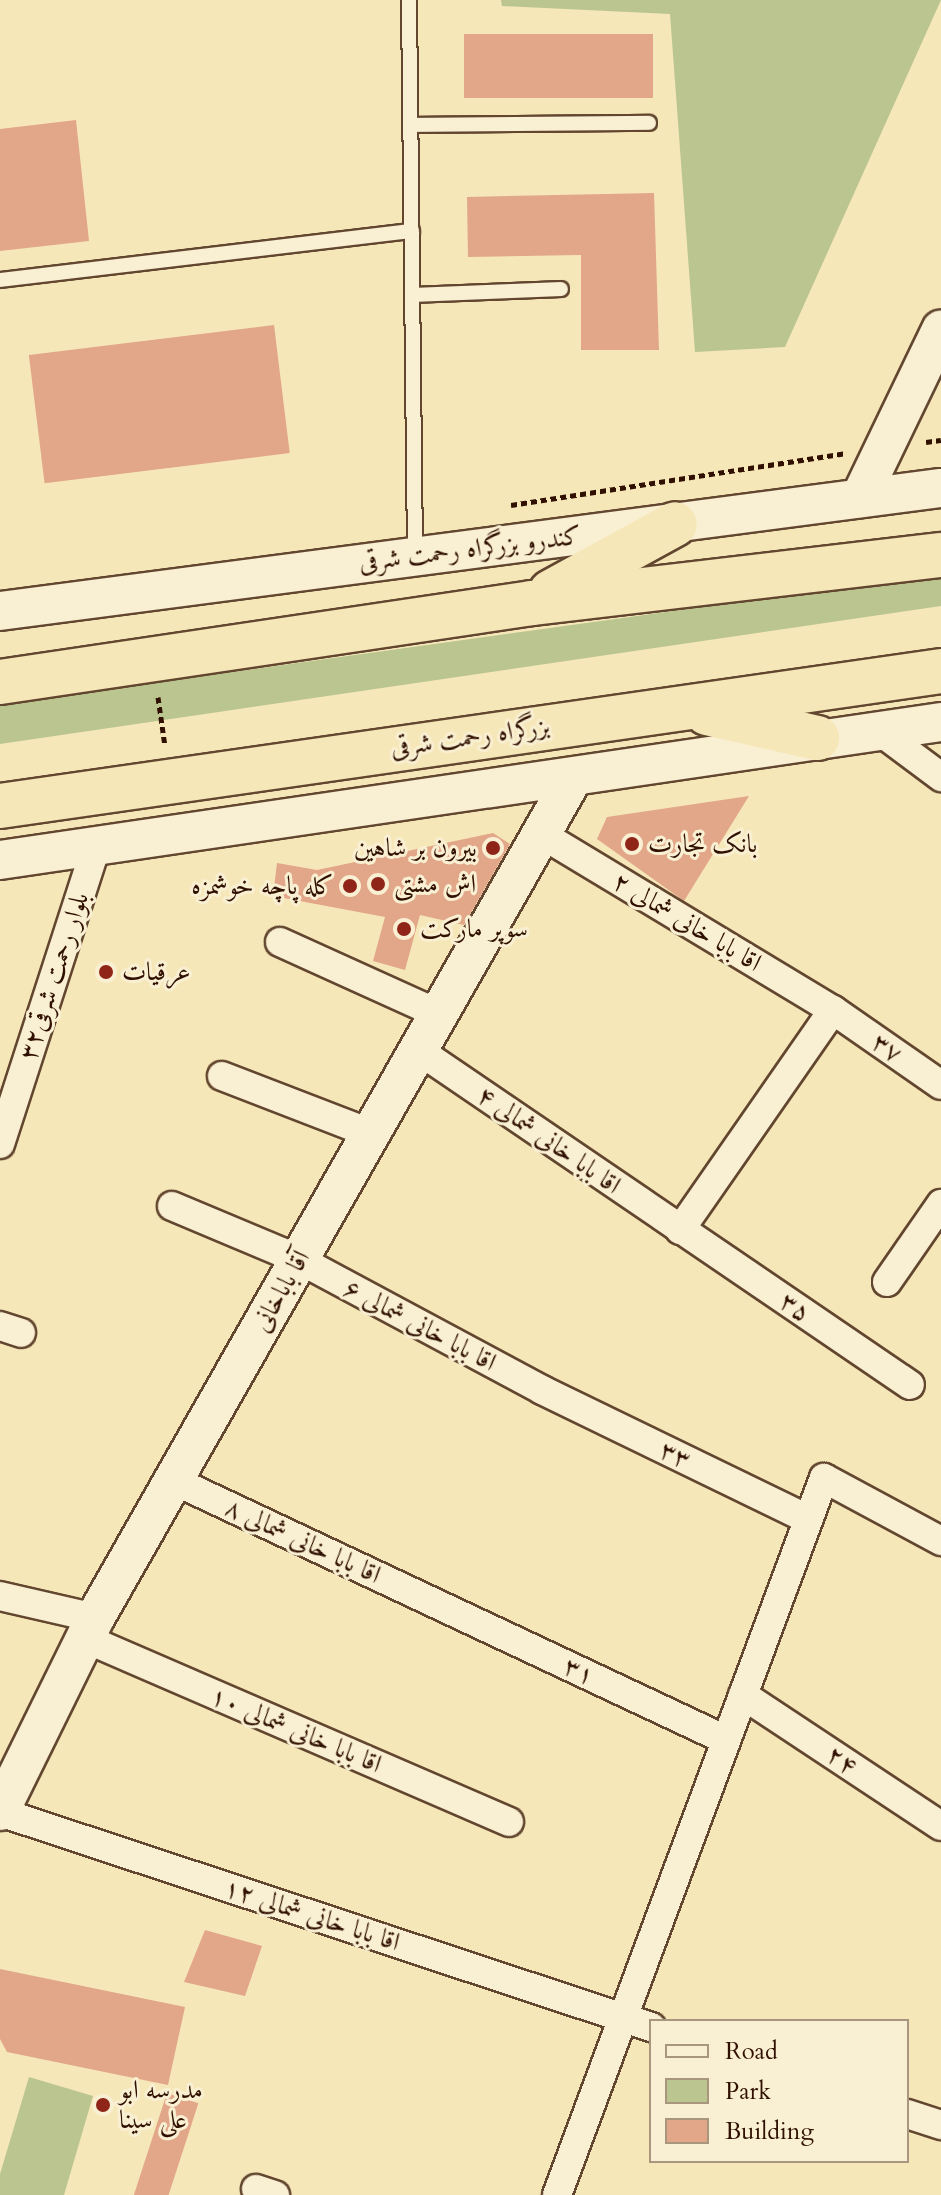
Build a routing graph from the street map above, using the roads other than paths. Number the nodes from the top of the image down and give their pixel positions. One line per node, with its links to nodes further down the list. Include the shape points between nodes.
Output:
1 (409, 0): 3 (lane)
2 (649, 123): 3 (lane)
3 (411, 125): 4 (lane)
4 (412, 231): 5 (lane); 7 (lane)
5 (0, 280)
6 (561, 289): 7 (lane)
7 (413, 295): 12 (lane)
8 (941, 330): 10 (main road)
9 (941, 488): 10 (main road, کندرو بزرگراه رحمت شرقی)
10 (860, 498): 11 (main road, کندرو بزرگراه رحمت شرقی)
11 (675, 524): 12 (main road, کندرو بزرگراه رحمت شرقی); 14 (highway)
12 (415, 555): 15 (main road, کندرو بزرگراه رحمت شرقی)
13 (941, 555): 14 (highway)
14 (532, 603): 17 (highway)
15 (0, 611)
16 (941, 671): 18 (highway, بزرگراه رحمت شرقی)
17 (0, 682)
18 (681, 707): 21 (highway); 24 (highway, بزرگراه رحمت شرقی)
19 (941, 722): 20 (main road)
20 (878, 730): 21 (main road); 22 (street)
21 (817, 738): 23 (main road)
22 (941, 777)
23 (573, 778): 25 (main road, آقا باباخانی); 26 (main road)
24 (0, 806)
25 (541, 834): 29 (street, ۲ اقا بابا خانی شمالی); 30 (main road, آقا باباخانی)
26 (96, 846): 27 (main road); 34 (street, بلوار رحمت شرقی۳۲)
27 (0, 860)
28 (280, 942): 30 (street)
29 (833, 1010): 33 (street, ۳۷); 39 (street)
30 (439, 1014): 31 (main road, آقا باباخانی)
31 (418, 1050): 35 (main road, آقا باباخانی); 39 (street, ۴ اقا بابا خانی شمالی)
32 (222, 1076): 35 (street)
33 (941, 1085)
34 (6, 1104): 36 (street, بلوار رحمت شرقی۳۲)
35 (375, 1135): 40 (main road, آقا باباخانی)
36 (0, 1144)
37 (941, 1204): 41 (street)
38 (172, 1206): 40 (street, ۶ اقا بابا خانی شمالی)
39 (680, 1230): 42 (street, ۳۵)
40 (298, 1259): 43 (street, ۶ اقا بابا خانی شمالی); 44 (main road, آقا باباخانی)
41 (887, 1282)
42 (910, 1385)
43 (542, 1390): 45 (street, ۳۳)
44 (173, 1480): 48 (street, ۸ اقا بابا خانی شمالی); 49 (main road, آقا باباخانی)
45 (808, 1519): 46 (street, via 824,1478); 50 (street)
46 (941, 1541)
47 (0, 1596): 49 (street, ۱۰ اقا بابا خانی شمالی)
48 (432, 1602): 51 (street, ۳۱)
49 (89, 1628): 52 (main road, آقا باباخانی); 53 (street, ۱۰ اقا بابا خانی شمالی)
50 (743, 1695): 51 (street); 54 (street, ۲۴)
51 (726, 1740): 55 (street)
52 (0, 1812): 55 (street, ۱۲ اقا بابا خانی شمالی)
53 (509, 1822)
54 (941, 1826)
55 (623, 2017): 56 (street, ۱۲ اقا بابا خانی شمالی); 59 (street)
56 (649, 2026)
57 (909, 2115): 58 (street)
58 (941, 2125)
59 (557, 2195)

